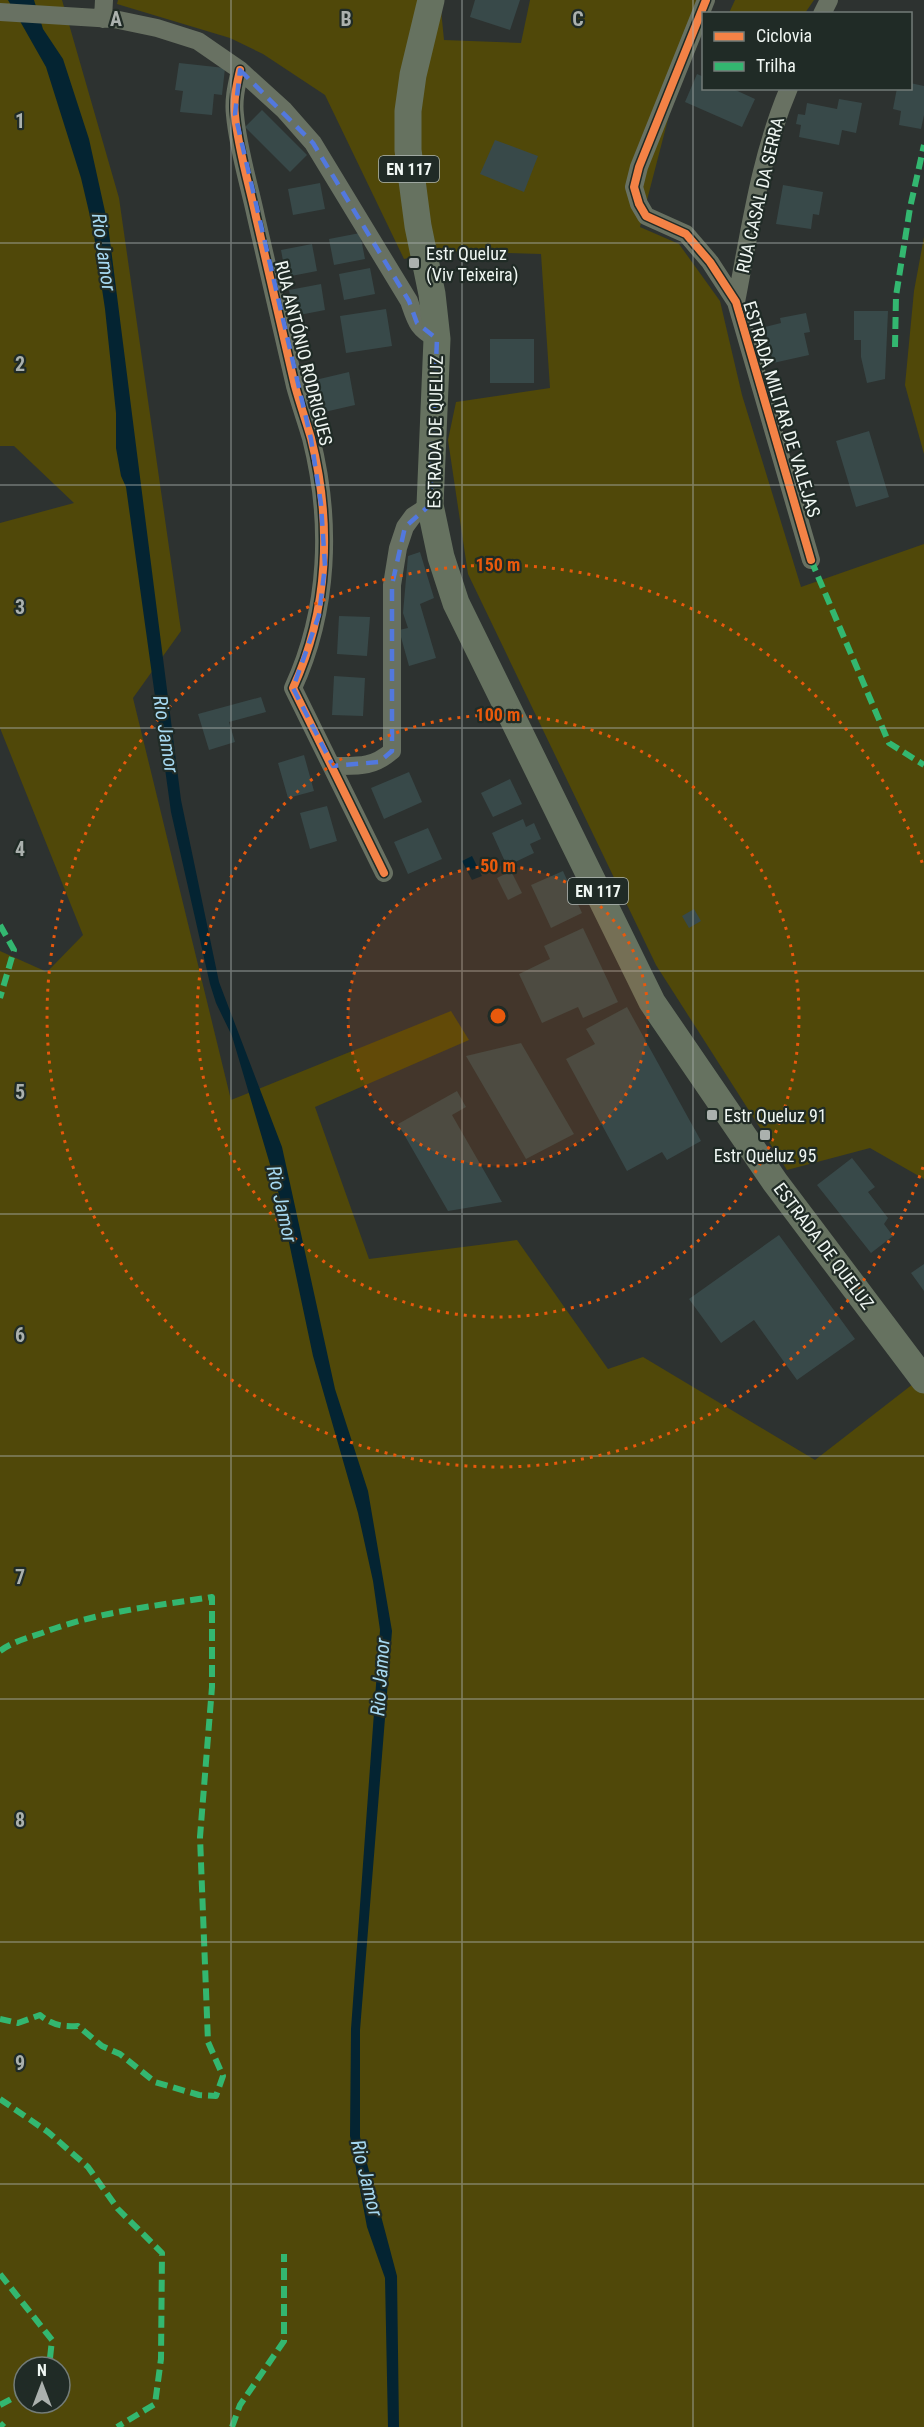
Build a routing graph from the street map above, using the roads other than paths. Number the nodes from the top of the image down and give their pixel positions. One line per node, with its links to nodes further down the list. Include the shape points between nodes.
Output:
1 (104, 0): 5 (street)
2 (431, 0): 9 (main road, ESTRADA DE QUELUZ / EN 117, via 413,75 408,150)
3 (706, 0): 8 (street, ESTRADA MILITAR DE VALEJAS, via 634,187 646,216 686,234)
4 (0, 12): 5 (street)
5 (103, 19): 6 (street, via 157,28 198,42)
6 (240, 69): 9 (street, via 313,143 409,301 422,332); 12 (street, RUA ANTÓNIO RODRIGUES, via 234,114 311,439 321,504 325,566 319,615 293,688)
7 (788, 90): 8 (street, RUA CASAL DA SERRA, via 774,122)
8 (736, 302): 11 (street, ESTRADA MILITAR DE VALEJAS)
9 (436, 339): 10 (main road, ESTRADA DE QUELUZ / EN 117)
10 (430, 505): 12 (street, via 405,527 392,585 392,750 379,762); 14 (main road, ESTRADA DE QUELUZ / EN 117, via 456,603 652,1002 775,1182)
11 (811, 560)
12 (333, 765): 13 (street, RUA ANTÓNIO RODRIGUES)
13 (384, 873)
14 (924, 1380)

